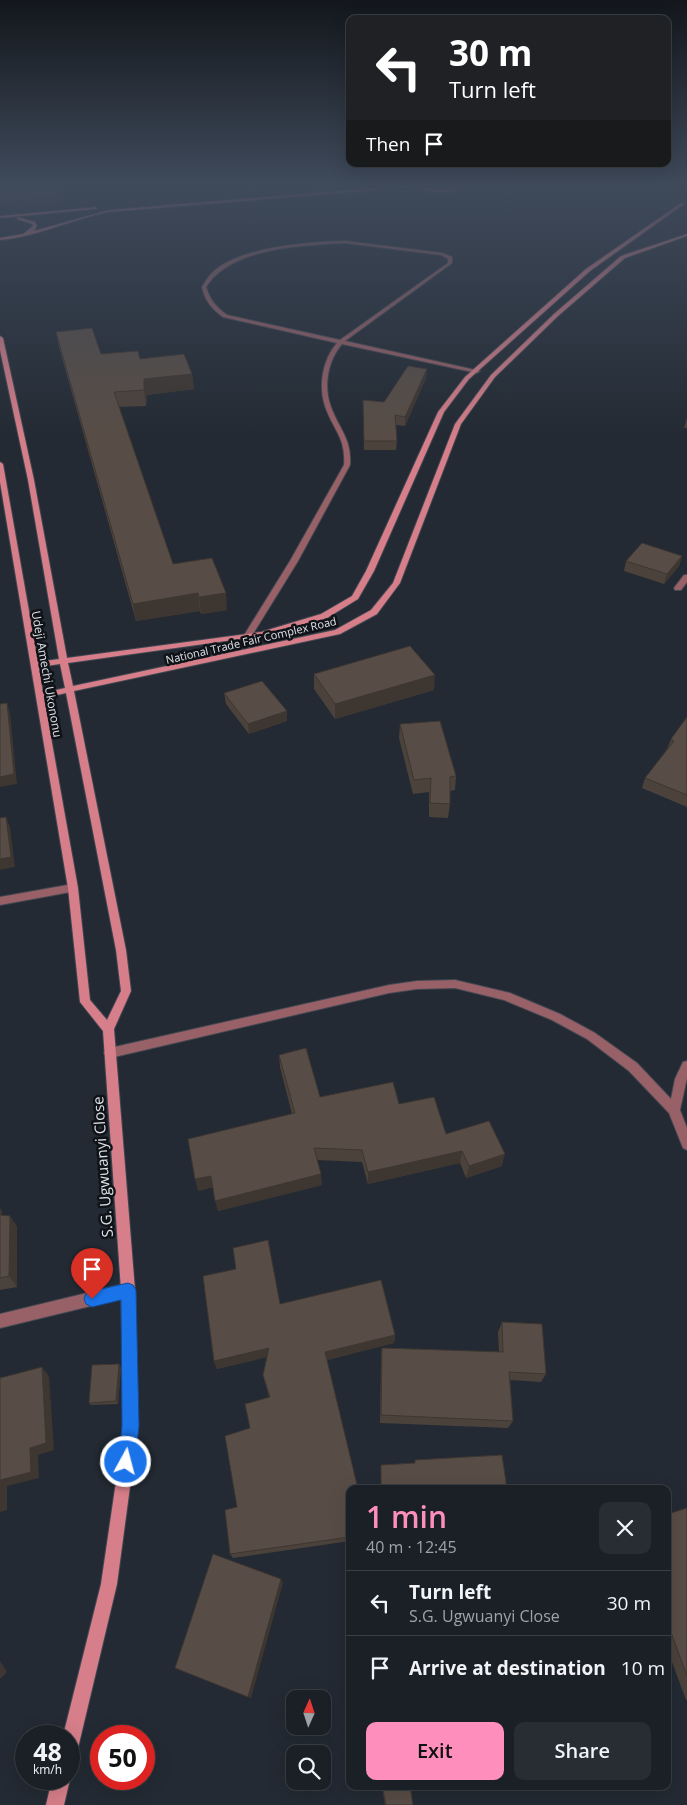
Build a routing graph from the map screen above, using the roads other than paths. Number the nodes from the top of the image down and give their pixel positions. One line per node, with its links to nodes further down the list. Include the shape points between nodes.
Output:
1 (222, 268): 6 (street, via 204,286 211,306 225,316)
2 (444, 268): 6 (street)
3 (591, 268): 8 (main road, National Trade Fair Complex Road)
4 (610, 268): 15 (main road, National Trade Fair Complex Road, via 493,376 458,424 396,583 374,612 337,632)
5 (0, 338): 7 (main road, Udeji Amechi Ukononu)
6 (341, 342): 8 (street); 12 (street, via 330,357 324,386 329,408 346,438 348,465)
7 (1, 347): 13 (main road, Udeji Amechi Ukononu, via 31,480)
8 (477, 371): 12 (main road, National Trade Fair Complex Road, via 467,378 441,412 370,572 355,597 324,616)
9 (0, 464): 14 (main road, Udeji Amechi Ukononu)
10 (687, 577): 11 (street)
11 (678, 588)
12 (247, 637): 13 (main road, National Trade Fair Complex Road)
13 (63, 659): 14 (main road, National Trade Fair Complex Road); 15 (main road, Udeji Amechi Ukononu)
14 (34, 664): 16 (main road, Udeji Amechi Ukononu)
15 (69, 691): 16 (main road, National Trade Fair Complex Road); 19 (main road, Udeji Amechi Ukononu, via 126,991)
16 (40, 696): 17 (main road, Udeji Amechi Ukononu)
17 (73, 888): 18 (street); 19 (main road, Udeji Amechi Ukononu, via 85,1002)
18 (0, 901)
19 (108, 1029): 20 (main road, S.G. Ugwuanyi Close)
20 (110, 1053): 22 (street, via 389,989 455,984 506,996 556,1016 591,1036 632,1068); 24 (main road, S.G. Ugwuanyi Close)
21 (687, 1066): 22 (street)
22 (674, 1110): 23 (street)
23 (687, 1144)
24 (128, 1290): 25 (street); 26 (main road, S.G. Ugwuanyi Close, via 131,1426 109,1584)
25 (0, 1320)
26 (75, 1725)
27 (58, 1790): 28 (main road)
28 (55, 1805)

